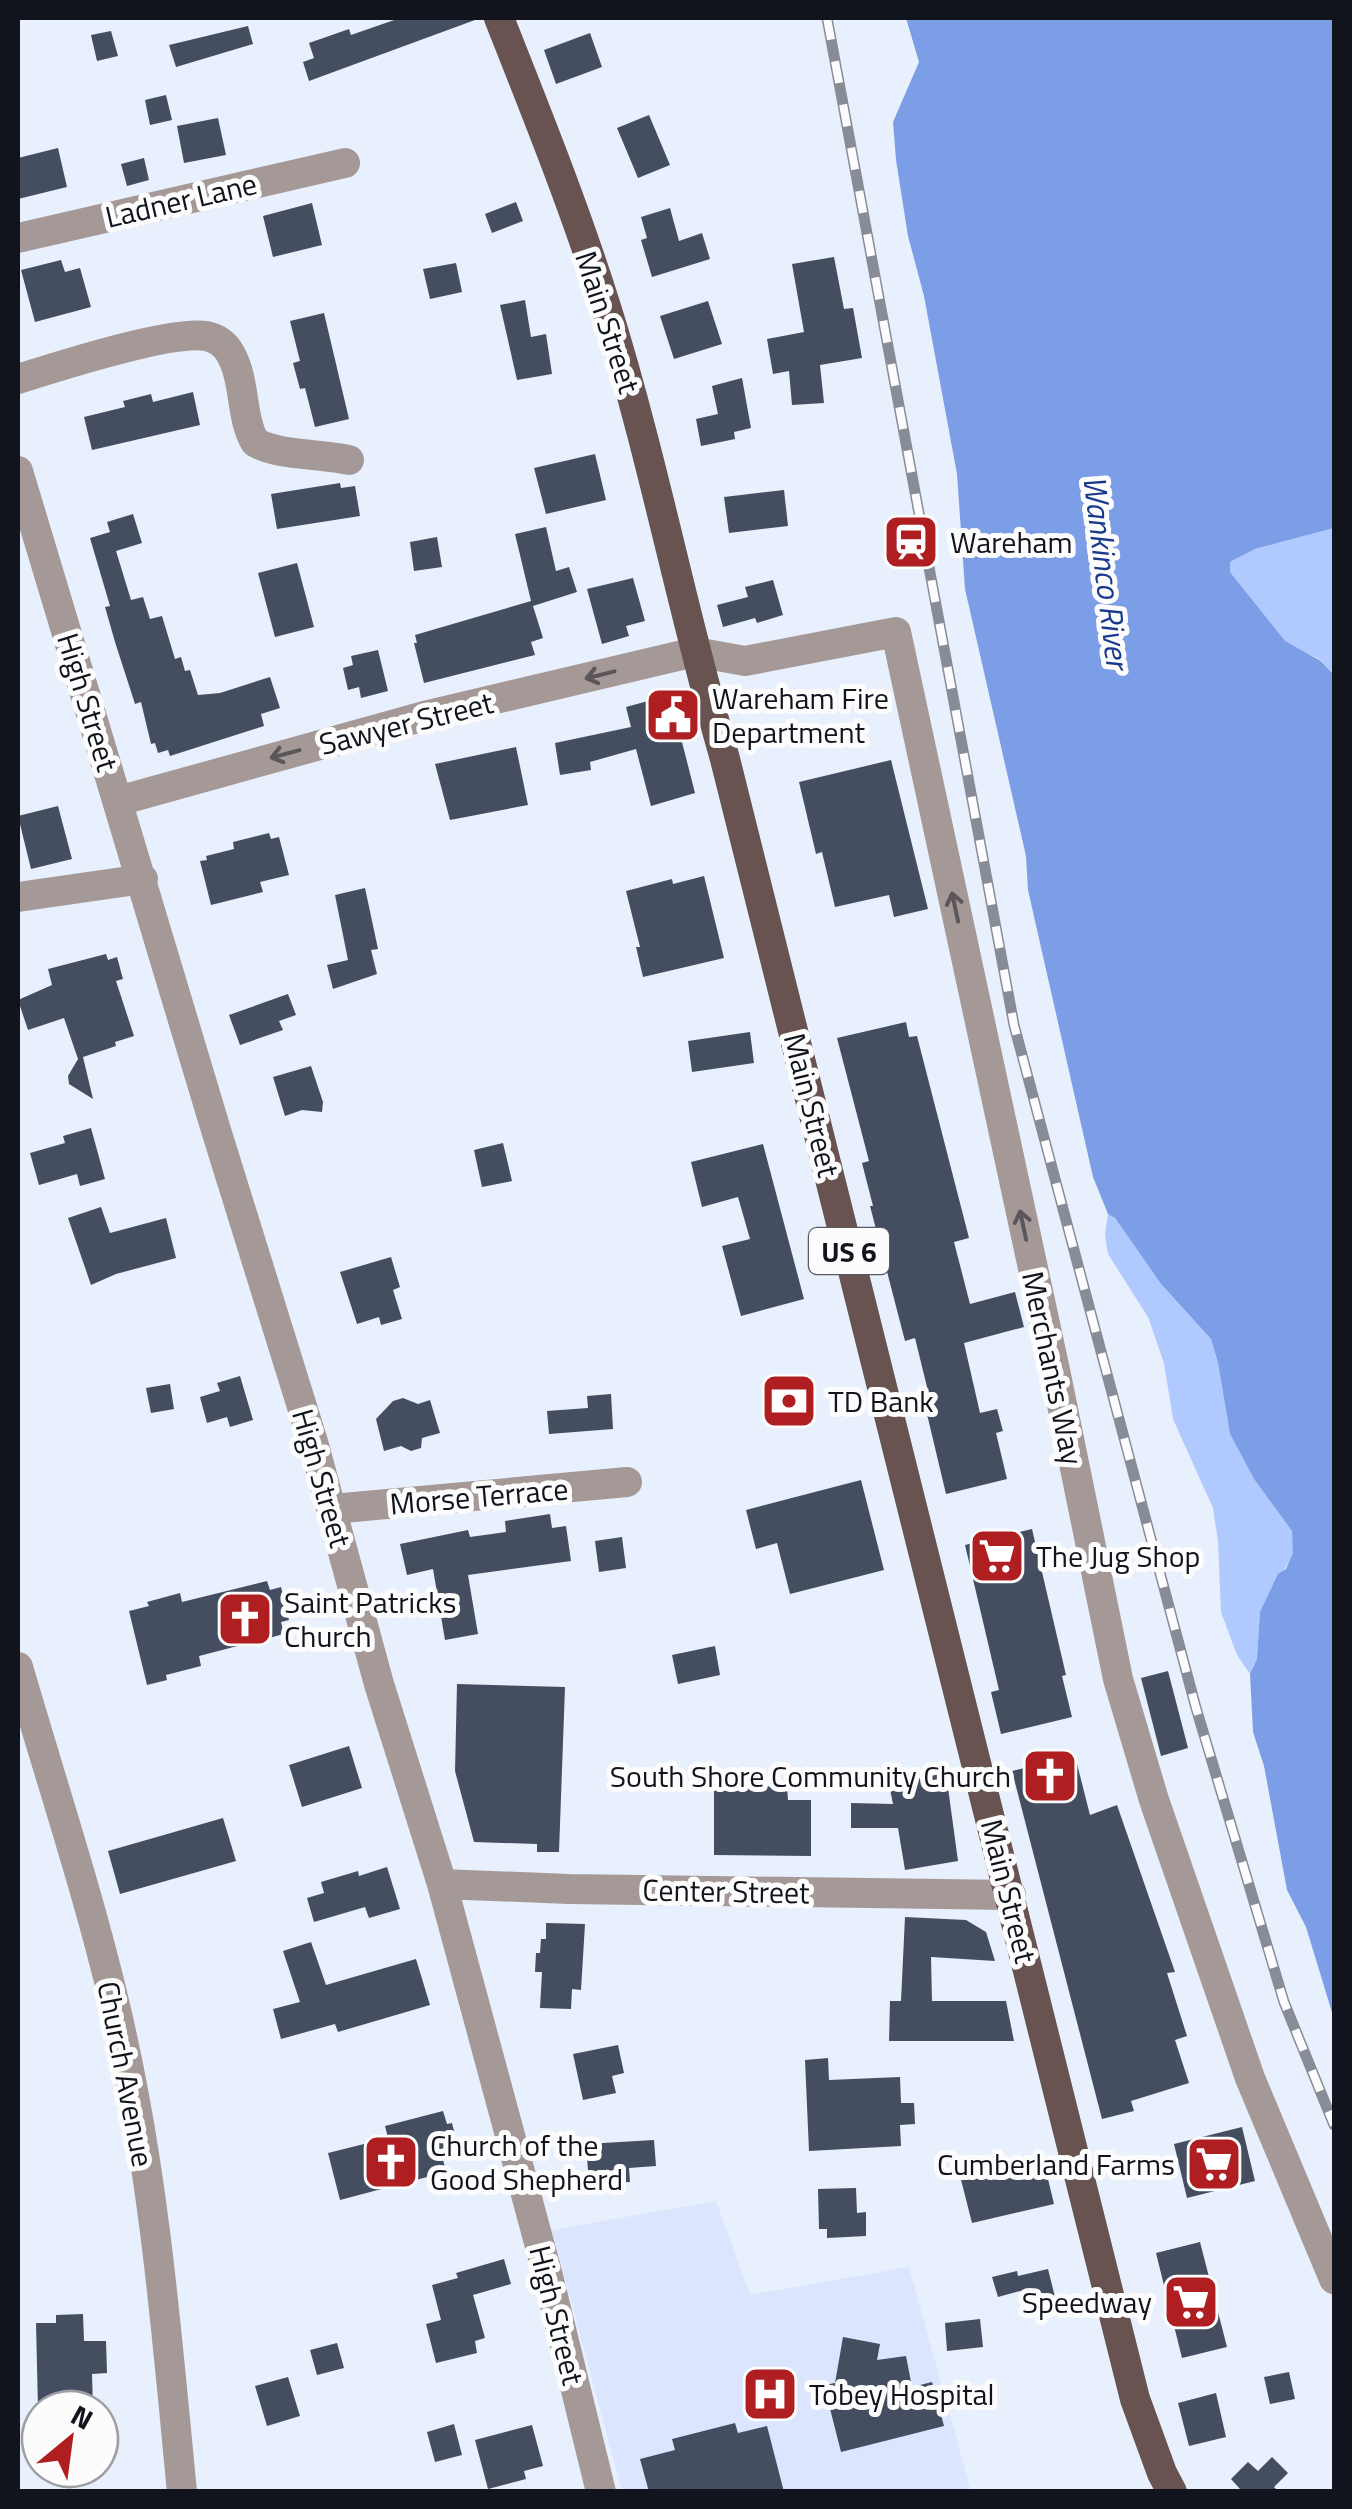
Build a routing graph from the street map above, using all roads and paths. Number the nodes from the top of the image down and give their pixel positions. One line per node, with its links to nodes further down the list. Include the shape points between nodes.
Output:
1 (499, 18): 7 (main road, Main Street / US 6, via 606,308 662,504)
2 (345, 162): 3 (street, Ladner Lane)
3 (18, 238)
4 (18, 379): 5 (street, via 165,340 210,336 232,355 255,442)
5 (349, 460)
6 (18, 471): 8 (street, High Street)
7 (694, 652): 8 (street, Sawyer Street, one-way to 8, via 428,715); 15 (main road, Main Street / US 6); 16 (street, Merchants Way, one-way to 7, via 1250,2078 1118,1679 896,632 745,661)
8 (118, 800): 9 (street, High Street)
9 (142, 879): 10 (street); 12 (street, High Street)
10 (18, 897)
11 (628, 1482): 12 (street, Morse Terrace)
12 (332, 1509): 14 (street, High Street)
13 (18, 1667): 17 (street, Church Avenue, via 128,2064 158,2250)
14 (442, 1884): 15 (street, Center Street); 18 (street, High Street)
15 (1010, 1895): 19 (main road, Main Street / US 6, via 1135,2399)
16 (1334, 2279)
17 (182, 2492)
18 (601, 2492)
19 (1172, 2492)

